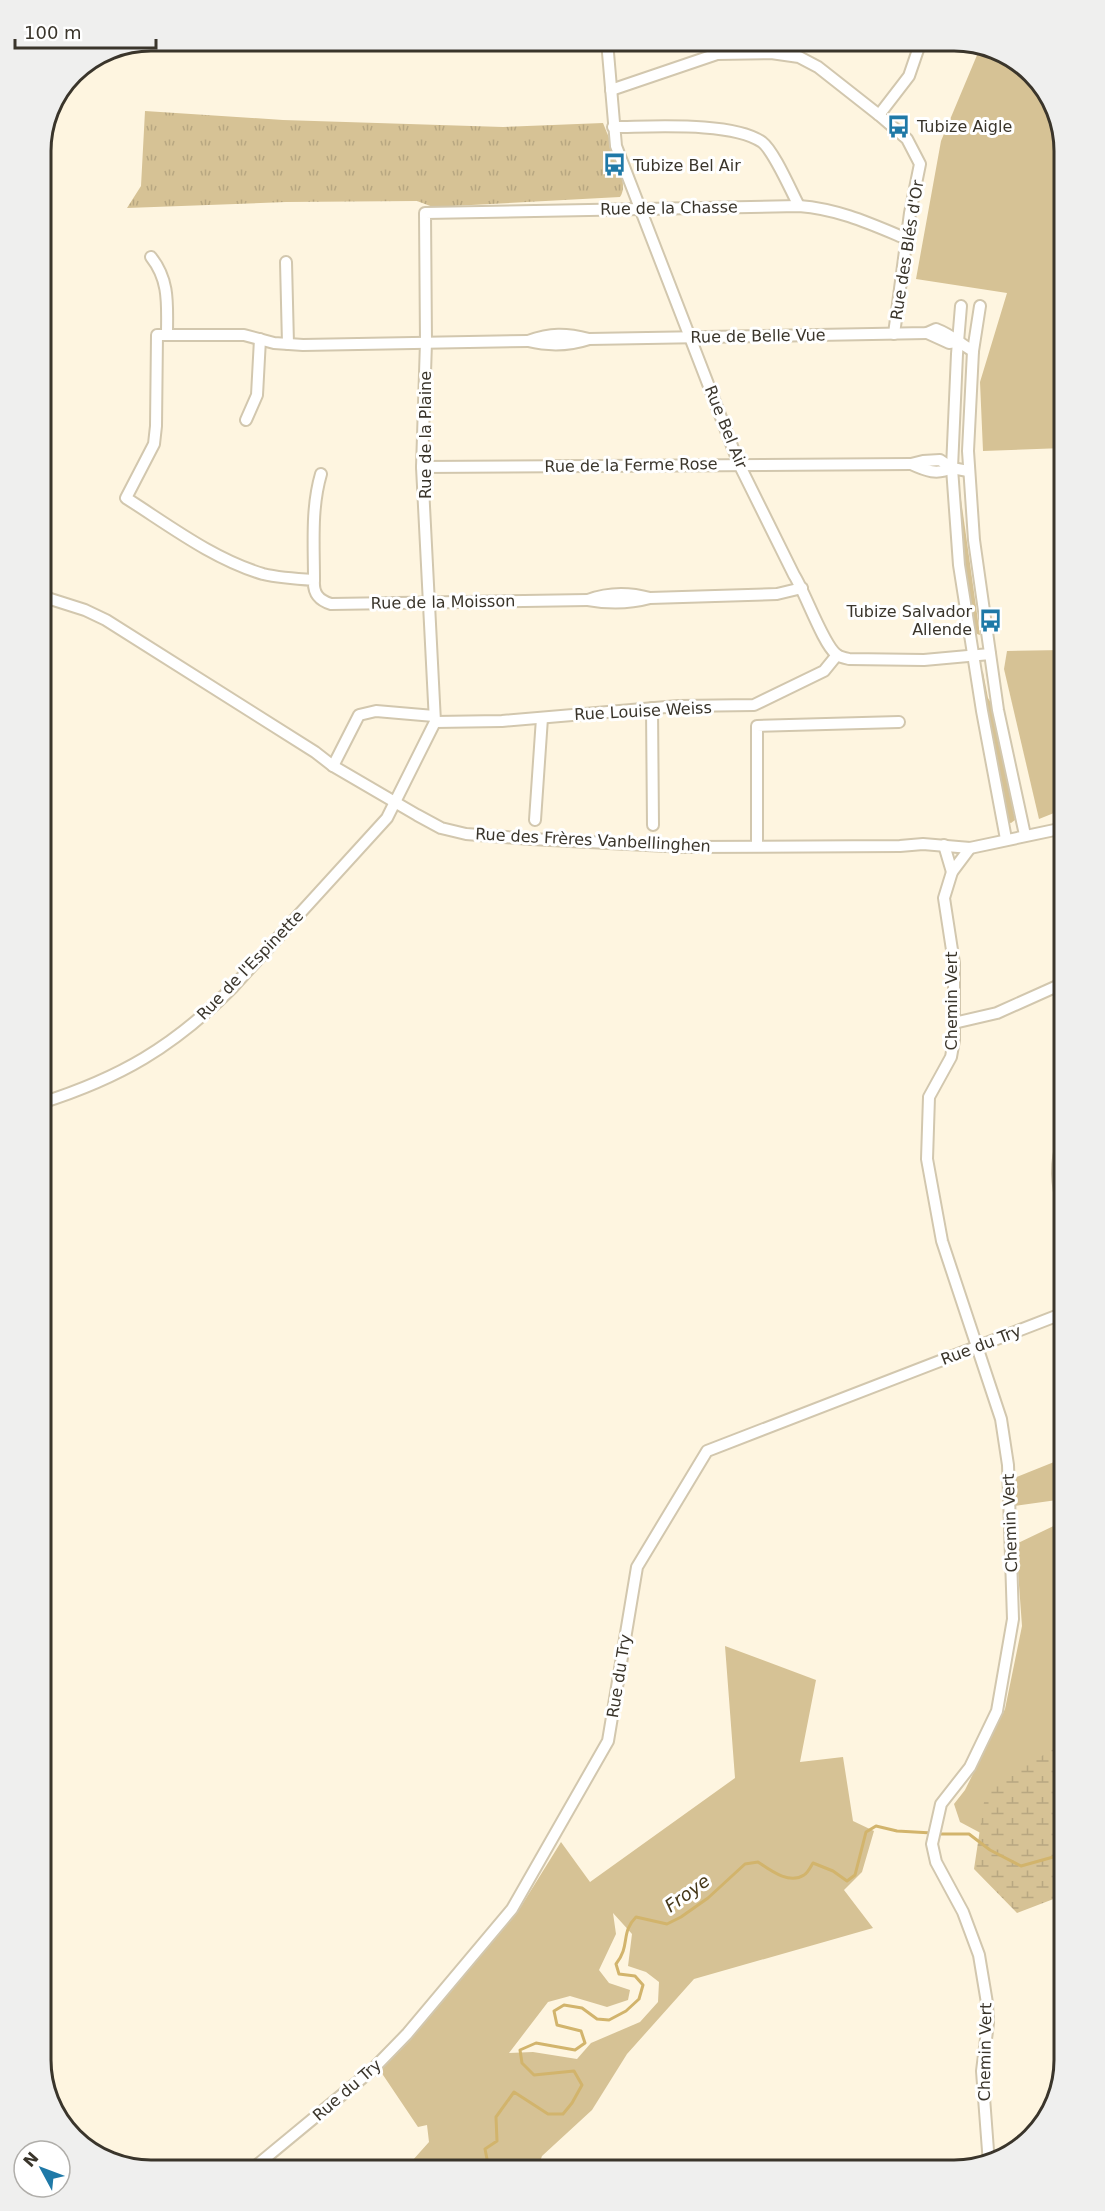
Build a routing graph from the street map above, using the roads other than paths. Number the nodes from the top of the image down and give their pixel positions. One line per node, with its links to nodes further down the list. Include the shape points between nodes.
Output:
1 (608, 51): 5 (street, Rue Bel Air)
2 (717, 51): 4 (street)
3 (918, 51): 6 (street, via 909,76)
4 (717, 54): 5 (street, Rue des Blés d'Or); 6 (street, Rue des Blés d'Or, via 799,57 818,67)
5 (611, 90): 7 (street, Rue Bel Air)
6 (879, 115): 11 (street, Rue des Blés d'Or, via 907,139 920,164)
7 (613, 127): 8 (street, via 698,127 743,133 764,143); 9 (street, Rue Bel Air, via 616,146)
8 (799, 206): 9 (street, Rue de la Chasse); 11 (street, Rue de la Chasse, via 853,216)
9 (640, 208): 10 (street, Rue de la Chasse); 18 (street, Rue Bel Air)
10 (425, 213): 20 (street, Rue de la Plaine)
11 (906, 239): 16 (street, Rue des Blés d'Or)
12 (151, 257): 17 (street, via 161,269 166,288)
13 (286, 262): 22 (street)
14 (962, 306): 21 (street)
15 (980, 306): 23 (street)
16 (894, 334): 18 (street, Rue de Belle Vue); 21 (street, Rue de Belle Vue, via 927,333 949,343)
17 (162, 335): 19 (street, Rue de Belle Vue, via 244,335); 30 (street, via 154,444 126,498 231,562 265,574)
18 (691, 337): 20 (street, Rue de Belle Vue, via 589,339 548,334 528,340); 25 (street, Rue Bel Air)
19 (260, 339): 22 (street, Rue de Belle Vue); 24 (street, via 257,395)
20 (426, 342): 22 (street, Rue de Belle Vue); 26 (street, Rue de la Plaine)
21 (957, 342): 23 (street, Rue de Belle Vue); 27 (street)
22 (288, 344)
23 (973, 351): 28 (street)
24 (246, 420)
25 (739, 464): 26 (street, Rue de la Ferme Rose); 27 (street, Rue de la Ferme Rose, via 911,464 940,460); 31 (street, Rue Bel Air)
26 (423, 467): 33 (street, Rue de la Plaine)
27 (952, 468): 28 (street, Rue de la Ferme Rose); 36 (street, via 959,565)
28 (968, 471): 34 (street)
29 (321, 474): 30 (street, via 314,513)
30 (314, 580): 33 (street, Rue de la Moisson, via 316,594 330,604)
31 (802, 588): 33 (street, Rue de la Moisson, via 777,594 650,598 631,593 603,594 588,600); 35 (street, Rue Bel Air)
32 (51, 599): 41 (street, Rue des Frères Vanbellinghen, via 106,620)
33 (430, 602): 39 (street, Rue de la Plaine)
34 (990, 654): 36 (street); 46 (street)
35 (837, 655): 36 (street, via 849,659 924,660); 37 (street, Rue Louise Weiss, via 824,671 754,705)
36 (974, 656): 47 (street)
37 (652, 708): 38 (street, Rue Louise Weiss); 44 (street)
38 (542, 718): 39 (street, Rue Louise Weiss); 43 (street)
39 (434, 719): 41 (street, Rue Louise Weiss, via 376,711 359,715); 42 (street, Rue de l'Espinette)
40 (899, 722): 49 (street, via 757,726)
41 (333, 765): 42 (street, Rue des Frères Vanbellinghen)
42 (395, 803): 49 (street, Rue des Frères Vanbellinghen, via 441,828 466,834 685,847); 54 (street, Rue de l'Espinette, via 387,818 232,988 188,1029 111,1078)
43 (535, 820)
44 (653, 825)
45 (1054, 830): 46 (street, Rue des Frères Vanbellinghen)
46 (1025, 835): 47 (street, Rue des Frères Vanbellinghen)
47 (1006, 839): 50 (street, Rue des Frères Vanbellinghen)
48 (945, 845): 49 (street, Rue des Frères Vanbellinghen); 50 (street, Rue des Frères Vanbellinghen); 51 (street, Chemin Vert)
49 (757, 846)
50 (970, 848): 51 (street, Chemin Vert)
51 (952, 872): 53 (street, Chemin Vert, via 944,897 954,963)
52 (1054, 988): 53 (street, via 997,1013)
53 (954, 1023): 56 (street, Chemin Vert, via 951,1057 929,1097 927,1159 942,1241)
54 (51, 1100)
55 (1054, 1317): 56 (street, Rue du Try)
56 (977, 1346): 57 (street, Chemin Vert, via 1000,1419 1008,1465 1013,1619 997,1711 970,1767 941,1804 933,1844 936,1862 963,1912 979,1955 988,2023 982,2071); 58 (street, Rue du Try, via 707,1451 637,1567 609,1741 512,1909 379,2063)
57 (988, 2153)
58 (263, 2160)

